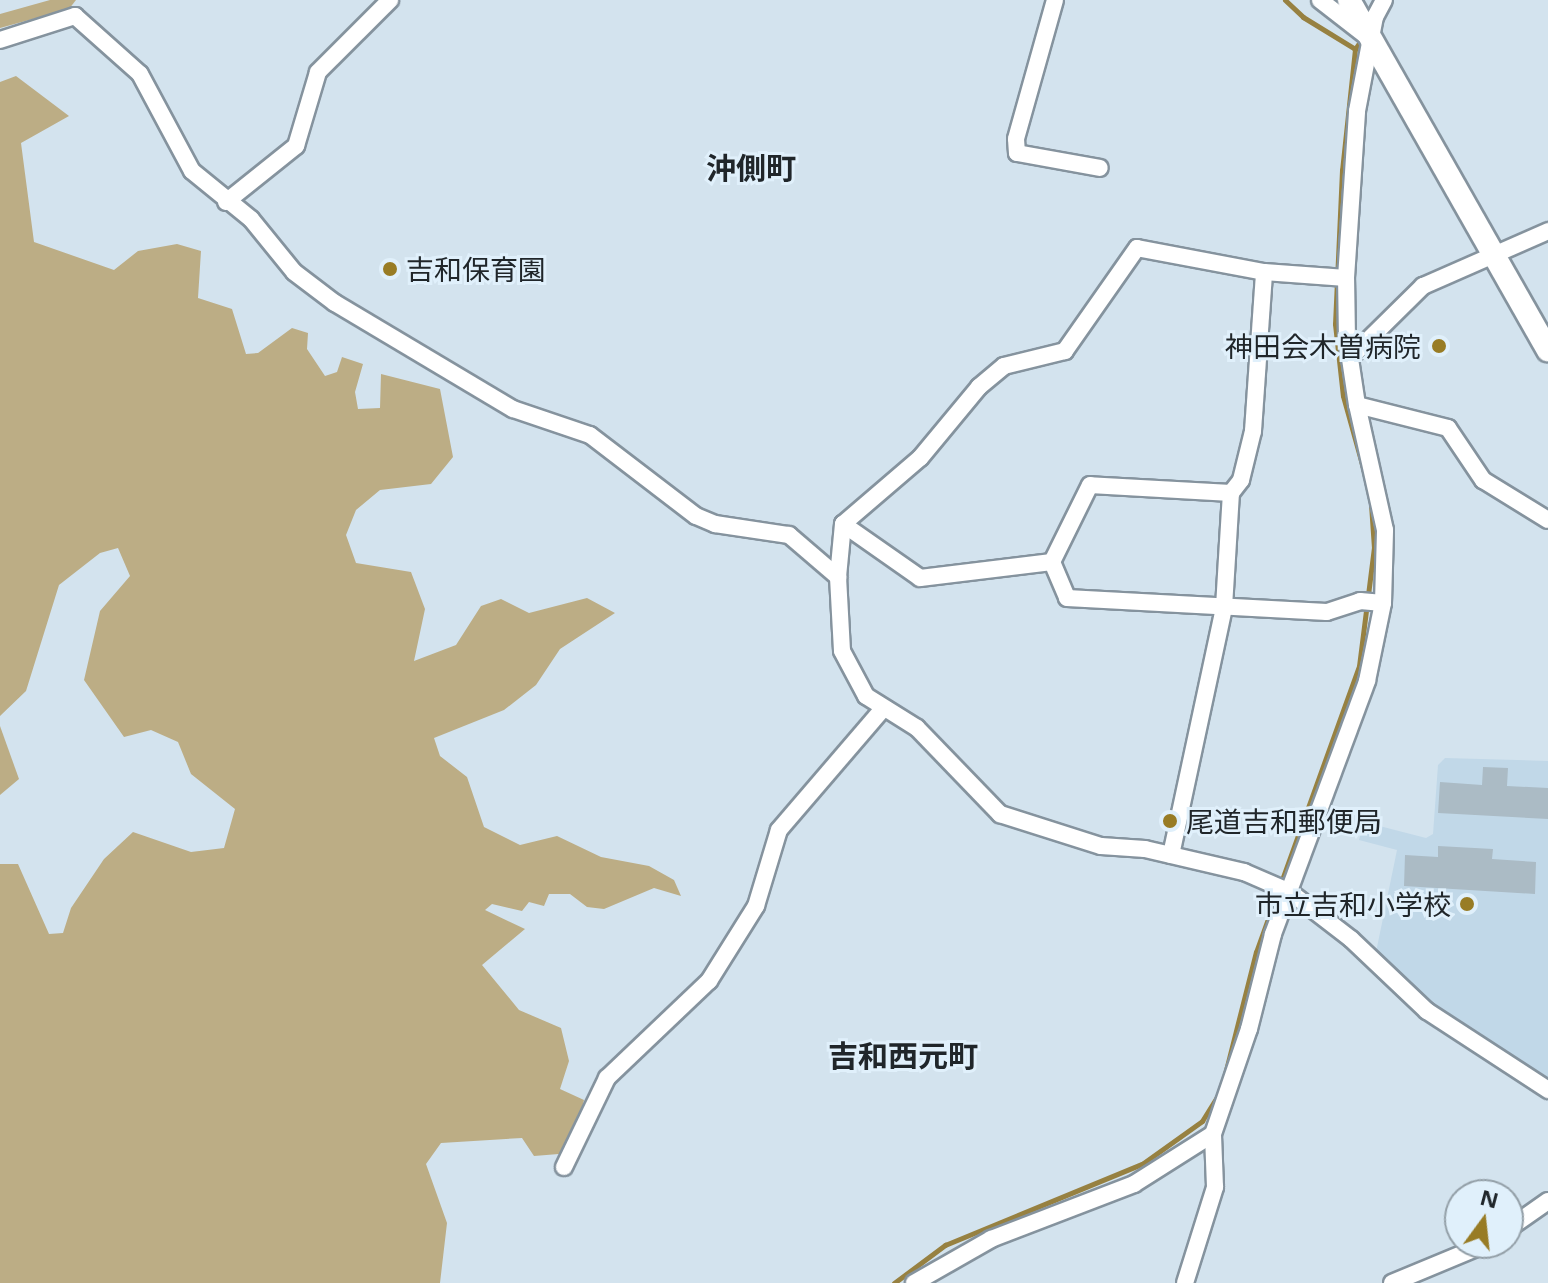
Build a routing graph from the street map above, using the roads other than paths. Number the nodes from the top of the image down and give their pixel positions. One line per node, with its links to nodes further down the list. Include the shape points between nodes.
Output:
1 (390, 0): 9 (street, via 318,72 296,146)
2 (1055, 0): 8 (street, via 1016,139 1017,153)
3 (1320, 0): 5 (street)
4 (1384, 0): 7 (street)
5 (1350, 10): 7 (street)
6 (0, 40): 9 (street, via 75,16 140,74 192,171)
7 (1372, 41): 11 (street); 13 (street, via 1357,111)
8 (1100, 168)
9 (226, 202): 21 (street, via 251,219 282,260 335,303 513,409 590,435 696,516 715,524 789,535)
10 (1548, 231): 11 (street)
11 (1491, 254): 14 (street); 15 (street, via 1423,286)
12 (1264, 272): 13 (street); 17 (street, via 1253,431 1241,480); 19 (street, via 1137,248 1065,351 1004,366 979,387 920,458)
13 (1346, 278): 15 (street)
14 (1548, 350)
15 (1350, 358): 16 (street)
16 (1357, 405): 18 (street, via 1448,428 1483,480); 22 (street, via 1385,530)
17 (1231, 493): 20 (street, via 1090,485); 23 (street)
18 (1548, 520)
19 (843, 524): 20 (street, via 920,578); 21 (street)
20 (1052, 562): 23 (street, via 1067,598)
21 (838, 577): 24 (street, via 842,651 866,696)
22 (1383, 603): 23 (street, via 1360,601 1327,612); 26 (street, via 1367,681)
23 (1224, 607): 25 (street)
24 (882, 710): 25 (street, via 917,728 1000,814 1101,846); 29 (street, via 779,830 756,906 709,981 607,1078)
25 (1171, 855): 26 (street, via 1244,872)
26 (1290, 892): 27 (street, via 1351,939 1427,1011); 28 (street)
27 (1548, 1090)
28 (1213, 1134): 33 (street, via 1134,1184 991,1239); 34 (street, via 1215,1187)
29 (564, 1167)
30 (1548, 1201): 31 (street)
31 (1524, 1218)
32 (1450, 1259): 35 (street)
33 (914, 1283)
34 (1185, 1283)
35 (1392, 1283)

